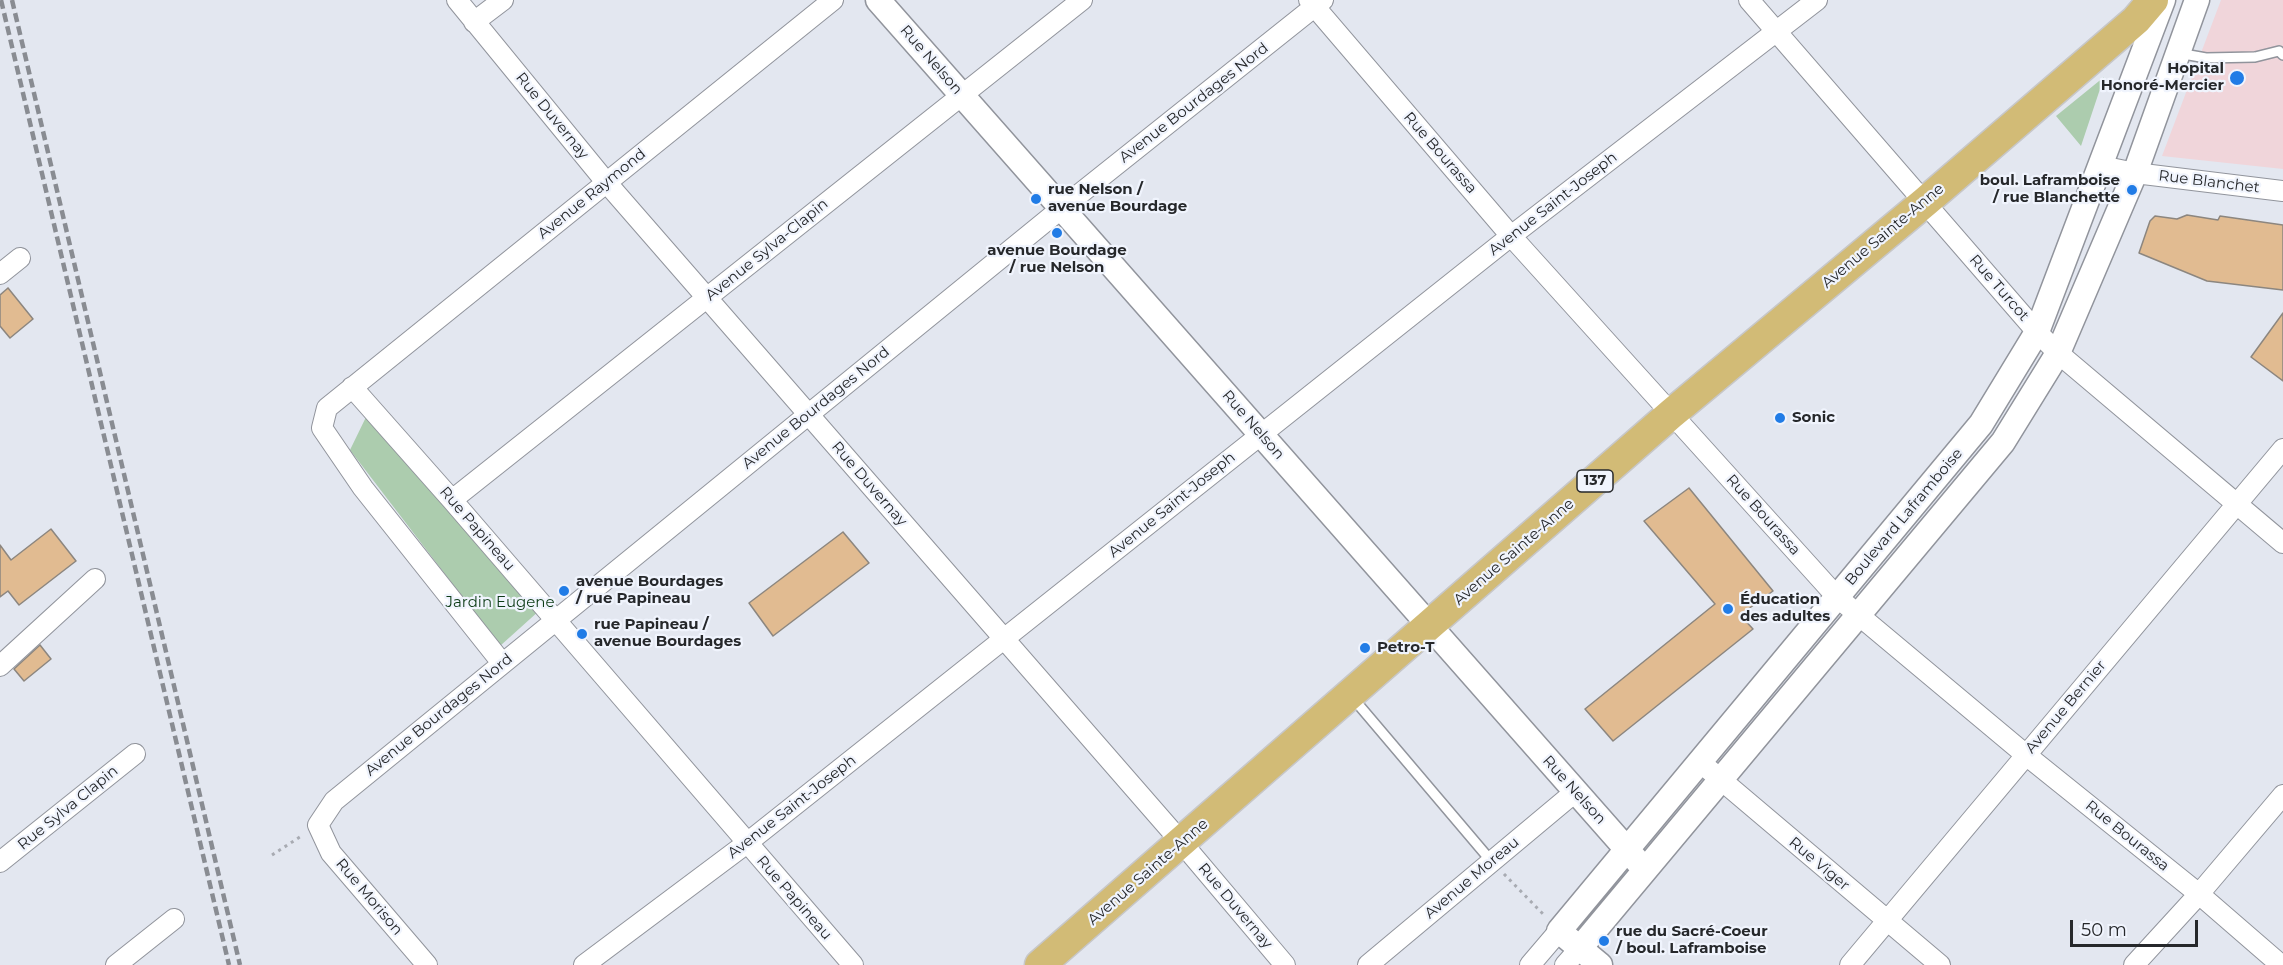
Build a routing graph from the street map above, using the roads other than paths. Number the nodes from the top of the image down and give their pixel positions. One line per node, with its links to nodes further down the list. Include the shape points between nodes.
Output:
1 (457, 0): 12 (street, Rue Duvernay)
2 (503, 0): 12 (street)
3 (833, 0): 19 (street, Avenue Raymond)
4 (879, 0): 16 (street, Rue Nelson)
5 (1082, 0): 16 (street, Avenue Sylva-Clapin)
6 (1749, 0): 13 (street, Rue Turcot)
7 (1817, 0): 13 (street, Avenue Saint-Joseph)
8 (2153, 0): 21 (main road, Avenue Sainte-Anne / 137, via 2136,20)
9 (2163, 0): 17 (street, Boulevard Laframboise)
10 (2197, 0): 14 (street, Boulevard Laframboise)
11 (1316, 2): 22 (street, Avenue Bourdages Nord); 23 (street, Rue Bourassa)
12 (474, 22): 19 (street, Rue Duvernay)
13 (1776, 31): 21 (street, Rue Turcot); 23 (street, Avenue Saint-Joseph)
14 (2178, 52): 15 (lane, via 2206,58 2255,57 2279,51); 18 (street, Boulevard Laframboise)
15 (2283, 55)
16 (962, 95): 22 (street, Rue Nelson); 26 (street, Avenue Sylva-Clapin)
17 (2101, 166): 18 (street, Rue Blanchet); 27 (street, Boulevard Laframboise)
18 (2135, 173): 20 (street, Rue Blanchet); 28 (street, Boulevard Laframboise)
19 (606, 183): 26 (street, Rue Duvernay); 29 (street, Avenue Raymond)
20 (2283, 191)
21 (1924, 202): 27 (street, Rue Turcot); 30 (main road, Avenue Sainte-Anne / 137)
22 (1062, 208): 31 (street, Avenue Bourdages Nord); 32 (street, Rue Nelson)
23 (1511, 236): 30 (street, Rue Bourassa); 32 (street, Avenue Saint-Joseph)
24 (20, 258): 25 (street)
25 (0, 274)
26 (707, 298): 31 (street, Rue Duvernay); 34 (street, Avenue Sylva-Clapin)
27 (2037, 332): 28 (street, Rue Turcot); 38 (street, Boulevard Laframboise, via 1981,424)
28 (2058, 353): 35 (street, Rue Turcot); 39 (street, Boulevard Laframboise, via 2003,442)
29 (352, 387): 34 (street, Rue Papineau); 43 (street, via 327,408 322,428 363,488)
30 (1671, 414): 38 (street, Rue Bourassa); 41 (main road, Avenue Sainte-Anne / 137)
31 (807, 415): 40 (street, Avenue Bourdages Nord); 42 (street, Rue Duvernay)
32 (1261, 435): 41 (street, Rue Nelson); 42 (street, Avenue Saint-Joseph)
33 (2283, 449): 35 (street, Avenue Bernier)
34 (452, 500): 40 (street, Rue Papineau)
35 (2236, 504): 36 (street, Rue Turcot); 47 (street, Avenue Bernier)
36 (2283, 543)
37 (95, 579): 44 (street)
38 (1837, 597): 39 (street, Rue Bourassa); 48 (street, Boulevard Laframboise)
39 (1858, 615): 47 (street, Rue Bourassa); 49 (street, Boulevard Laframboise)
40 (555, 620): 43 (street, Avenue Bourdages Nord); 53 (street, Rue Papineau)
41 (1429, 626): 45 (main road, Avenue Sainte-Anne / 137); 50 (street, Rue Nelson)
42 (1004, 639): 53 (street, Avenue Saint-Joseph); 54 (street, Rue Duvernay)
43 (502, 663): 52 (street, Avenue Bourdages Nord, via 334,801)
44 (0, 665)
45 (1351, 695): 54 (main road, Avenue Sainte-Anne / 137); 57 (lane)
46 (135, 754): 56 (street, Rue Sylva Clapin)
47 (2026, 755): 59 (street, Rue Bourassa); 61 (street, Avenue Bernier)
48 (1700, 762): 49 (street, Rue Viger); 55 (street, Boulevard Laframboise)
49 (1720, 780): 58 (street, Boulevard Laframboise); 61 (street, Rue Viger)
50 (1575, 792): 55 (street, Rue Nelson); 57 (street, Avenue Moreau)
51 (2283, 795): 59 (street)
52 (318, 825): 65 (street, Rue Morison, via 331,853)
53 (747, 843): 66 (street, Avenue Saint-Joseph); 67 (street, Rue Papineau)
54 (1182, 843): 68 (main road, Avenue Sainte-Anne / 137); 69 (street, Rue Duvernay)
55 (1627, 849): 58 (street, Rue Nelson); 62 (street, Boulevard Laframboise)
56 (0, 862)
57 (1492, 862): 70 (street, Avenue Moreau)
58 (1645, 870): 63 (street, Boulevard Laframboise)
59 (2199, 894): 75 (street); 76 (street, Rue Bourassa)
60 (174, 919): 64 (street)
61 (1887, 921): 73 (street, Avenue Bernier); 74 (street, Rue Viger)
62 (1555, 926): 63 (street); 71 (street, Boulevard Laframboise)
63 (1573, 956): 72 (street)
64 (116, 965)
65 (427, 965)
66 (584, 965)
67 (852, 965)
68 (1040, 965)
69 (1285, 965)
70 (1368, 965)
71 (1530, 965)
72 (1600, 965)
73 (1850, 965)
74 (1940, 965)
75 (2134, 965)
76 (2281, 965)

